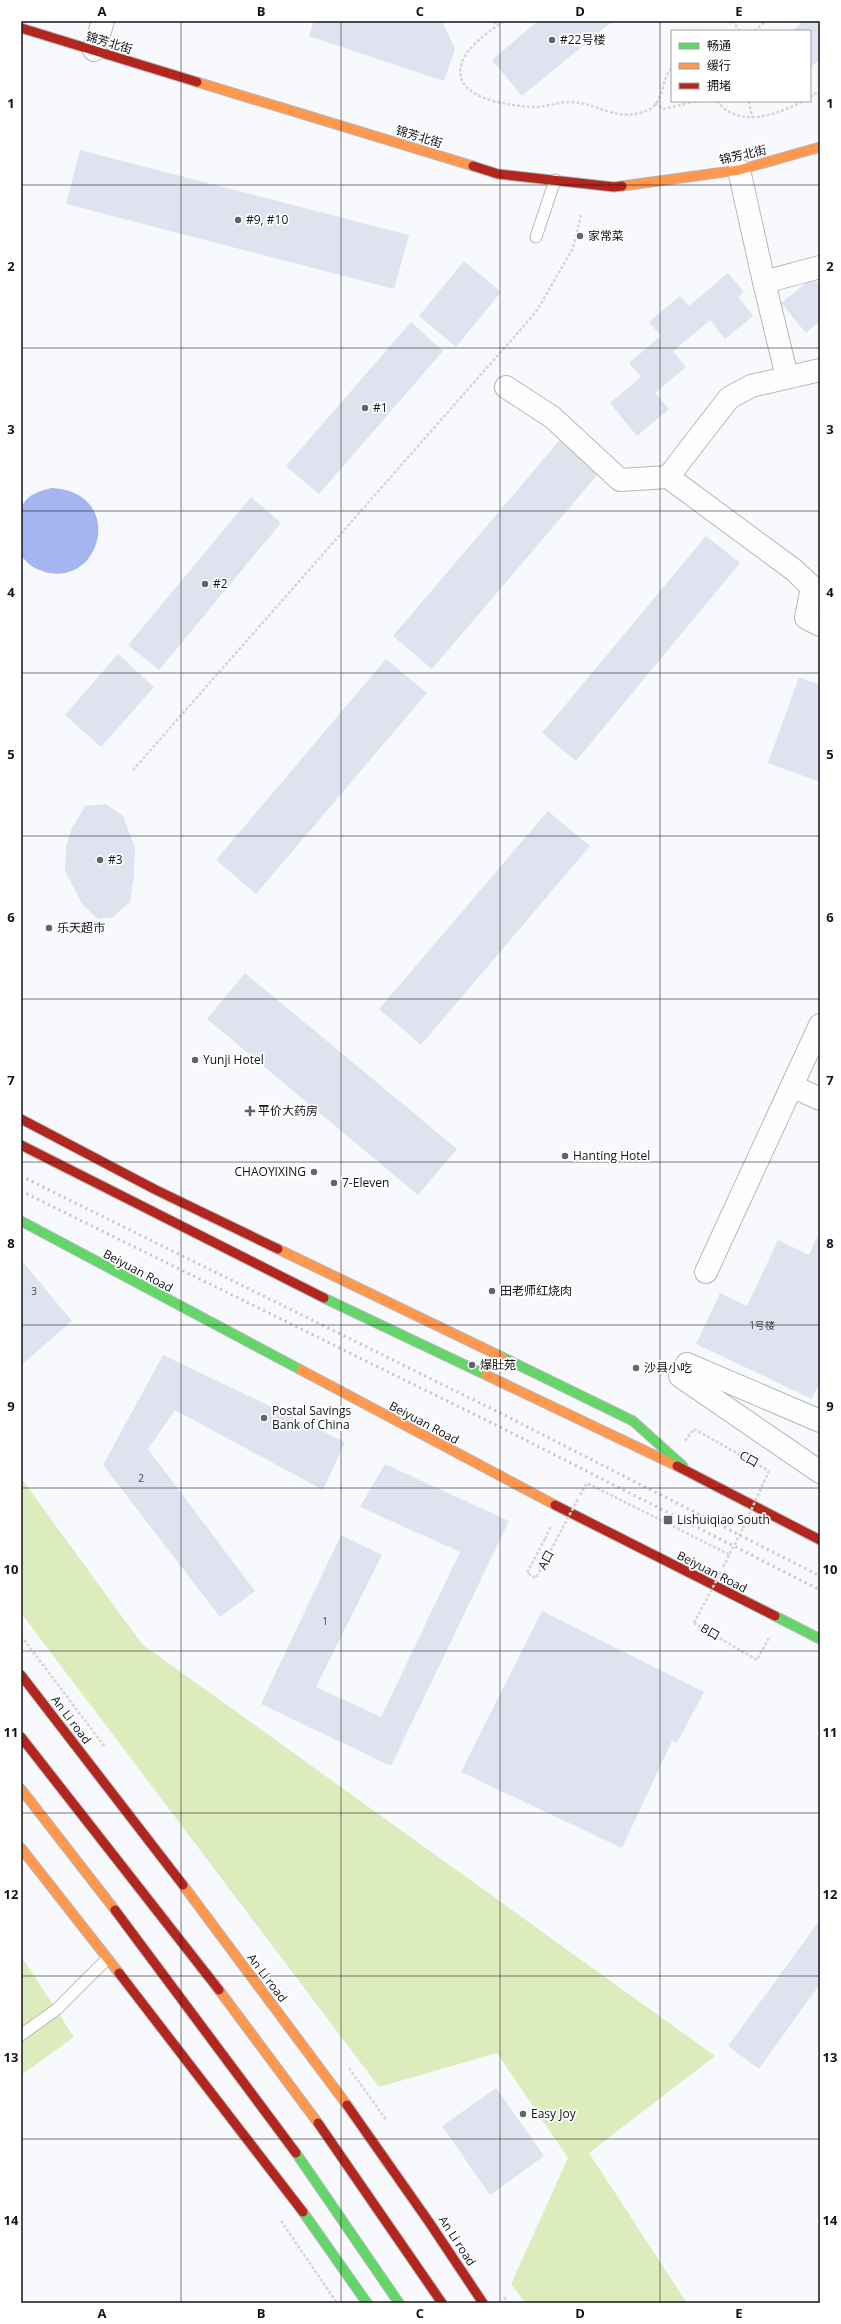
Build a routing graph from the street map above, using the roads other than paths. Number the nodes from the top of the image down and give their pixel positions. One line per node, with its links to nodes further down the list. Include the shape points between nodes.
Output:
1 (104, 21): 3 (street)
2 (21, 28): 3 (main road, 锦芳北街)
3 (94, 50): 6 (main road, 锦芳北街, via 498,174)
4 (820, 147): 5 (main road, 锦芳北街)
5 (739, 170): 6 (main road, 锦芳北街, via 614,187); 9 (street)
6 (555, 180): 7 (lane)
7 (536, 237)
8 (820, 267): 9 (street)
9 (764, 282): 11 (street)
10 (820, 370): 11 (street)
11 (787, 377): 13 (street, via 751,386 729,398)
12 (506, 387): 13 (street, via 552,417 620,480)
13 (668, 477): 14 (street, via 808,583 812,588 806,618)
14 (820, 625)
15 (820, 1025): 16 (street)
16 (792, 1086): 17 (street); 21 (street)
17 (820, 1099)
18 (21, 1119): 23 (main road, via 156,1190 633,1421)
19 (21, 1145): 23 (main road, via 344,1308)
20 (21, 1221): 26 (main road, Beiyuan Road, via 584,1521)
21 (706, 1272)
22 (820, 1421): 24 (street, via 687,1364 680,1376)
23 (688, 1471): 25 (main road)
24 (820, 1472)
25 (820, 1540)
26 (820, 1639)
27 (21, 1675): 36 (main road, An Li road, via 317,2063 423,2210)
28 (21, 1737): 35 (main road, via 311,2113 386,2217)
29 (21, 1789): 34 (main road, via 276,2123)
30 (21, 1848): 31 (main road)
31 (108, 1959): 32 (lane, via 57,2009); 33 (main road, via 246,2136 337,2258)
32 (21, 2035)
33 (367, 2303)
34 (399, 2303)
35 (442, 2303)
36 (483, 2303)

